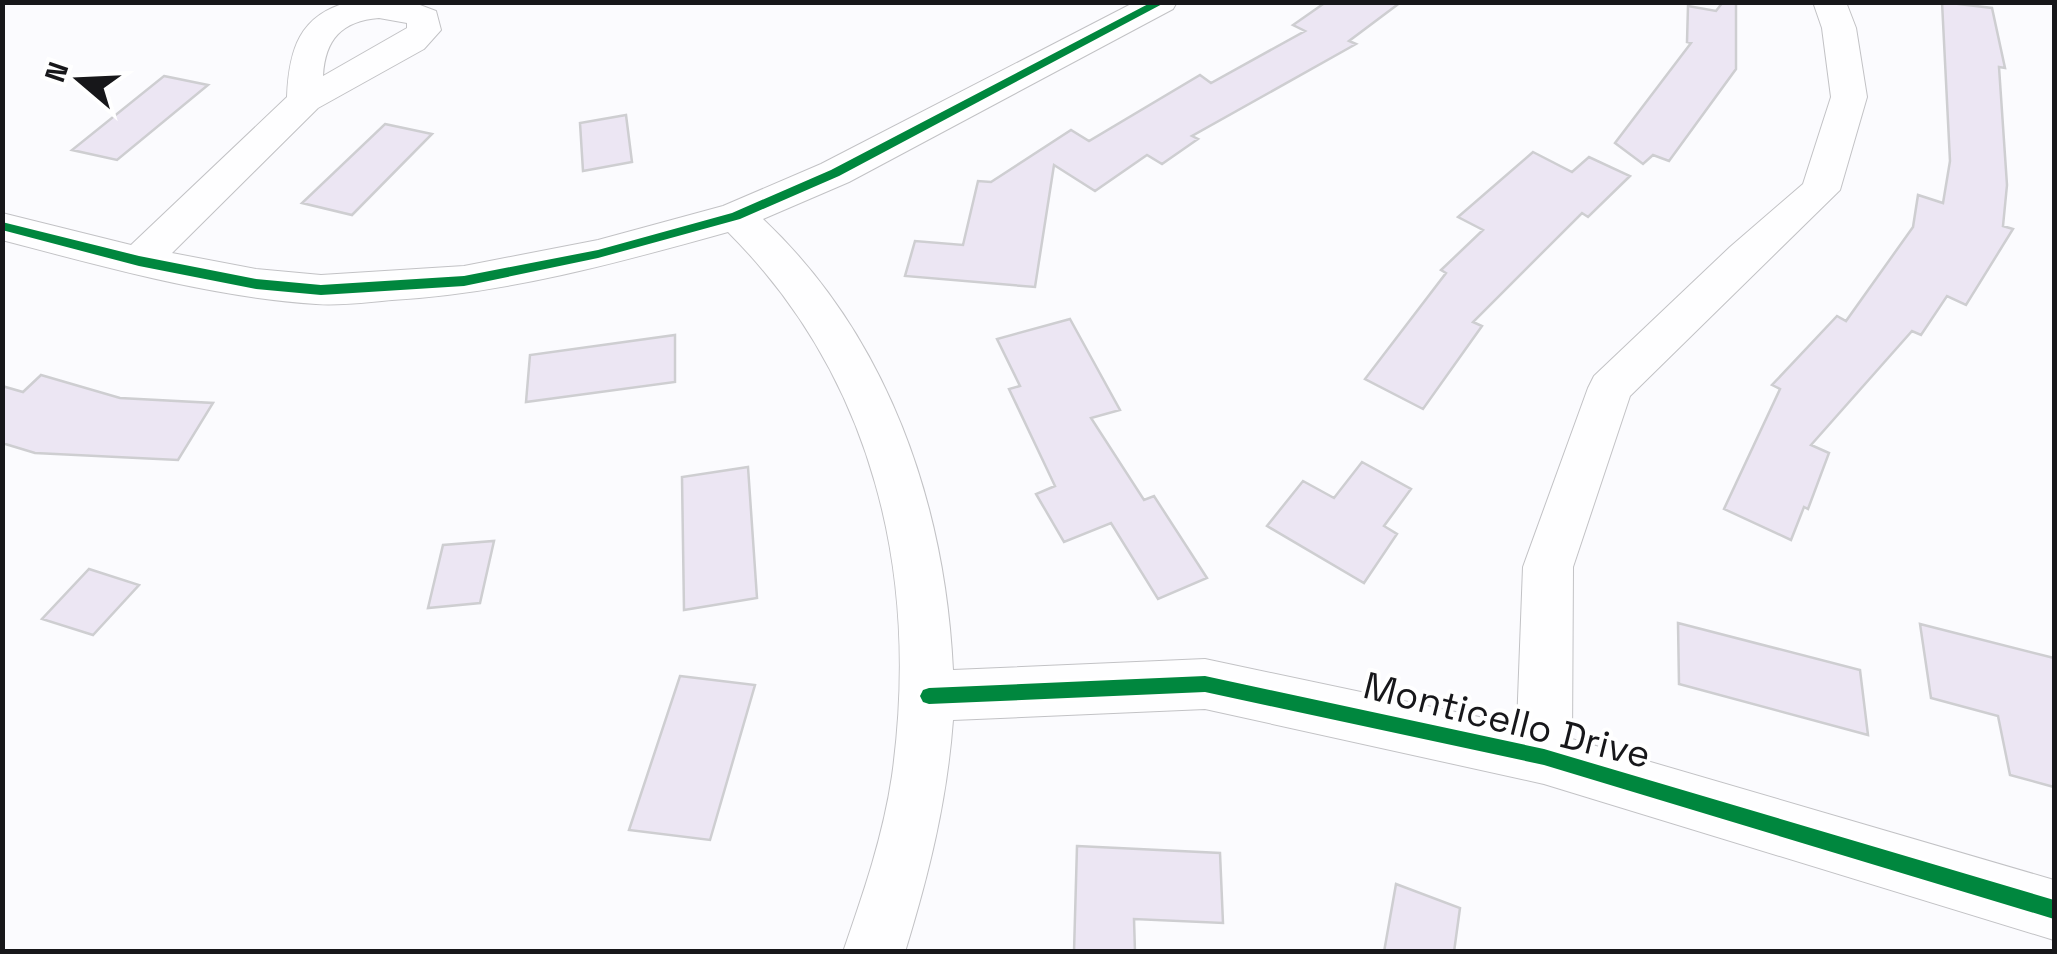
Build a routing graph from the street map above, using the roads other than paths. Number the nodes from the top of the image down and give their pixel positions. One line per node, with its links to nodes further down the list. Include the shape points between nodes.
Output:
1 (1160, 2): 4 (street, via 835,172)
2 (1830, 2): 8 (street, via 1848,97 1821,190 1610,388 1548,567)
3 (305, 100): 6 (street)
4 (736, 216): 6 (street, via 598,254 446,282 322,290); 7 (street, via 796,277 876,411 927,598)
5 (2, 226): 6 (street)
6 (139, 262)
7 (929, 696): 8 (street, Monticello Drive, via 1205,684); 10 (street, via 916,798)
8 (1544, 757): 9 (street, Monticello Drive)
9 (2054, 910)
10 (874, 952)

